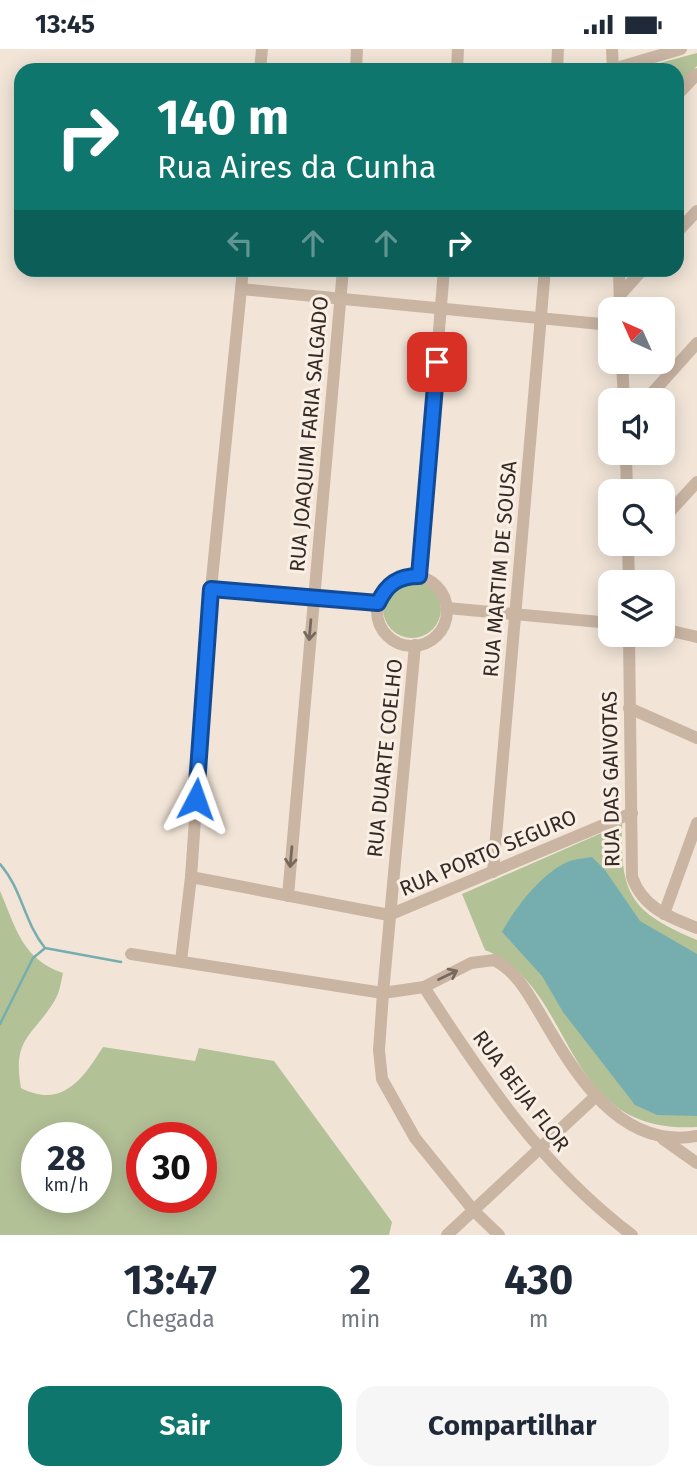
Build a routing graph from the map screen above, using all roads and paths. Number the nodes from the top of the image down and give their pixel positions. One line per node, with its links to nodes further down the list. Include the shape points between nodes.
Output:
1 (681, 49): 2 (street)
2 (636, 63)
3 (697, 74): 4 (street)
4 (684, 88)
5 (697, 211): 6 (street)
6 (684, 225)
7 (242, 277): 13 (street)
8 (342, 277): 15 (street, RUA JOAQUIM FARIA SALGADO)
9 (443, 277): 16 (street)
10 (544, 277): 17 (street, RUA MARTIM DE SOUSA)
11 (619, 277): 14 (street)
12 (636, 277): 14 (street)
13 (241, 289): 15 (street); 24 (street)
14 (620, 295)
15 (341, 299): 16 (street); 25 (street, RUA JOAQUIM FARIA SALGADO)
16 (441, 309): 17 (street); 23 (street)
17 (542, 316): 18 (street); 28 (street, RUA MARTIM DE SOUSA)
18 (598, 323)
19 (697, 344): 20 (street)
20 (657, 388)
21 (697, 482): 22 (street)
22 (675, 506)
23 (419, 576): 26 (street, via 393,581); 27 (street, via 439,588)
24 (211, 589): 25 (street); 39 (street)
25 (313, 598): 26 (street); 40 (street, RUA JOAQUIM FARIA SALGADO, one-way to 40)
26 (378, 603): 32 (street, via 382,628 390,638)
27 (447, 608): 28 (street); 32 (street, via 436,636)
28 (516, 616): 29 (street); 38 (street, RUA MARTIM DE SOUSA)
29 (598, 622)
30 (697, 622): 31 (street)
31 (692, 635)
32 (415, 646): 42 (street, RUA DUARTE COELHO)
33 (629, 647): 34 (street, RUA DAS GAIVOTAS)
34 (629, 708): 35 (street); 36 (street, RUA DAS GAIVOTAS)
35 (697, 738)
36 (632, 813): 38 (street, RUA PORTO SEGURO); 41 (street, RUA DAS GAIVOTAS, via 632,877 643,898)
37 (696, 827): 41 (street)
38 (493, 872): 42 (street, RUA PORTO SEGURO)
39 (191, 877): 40 (street, RUA PORTO SEGURO); 45 (street)
40 (288, 896): 42 (street, RUA PORTO SEGURO)
41 (664, 914): 43 (street, RUA DAS GAIVOTAS)
42 (389, 915): 47 (street, RUA DUARTE COELHO)
43 (697, 928)
44 (131, 954): 45 (street)
45 (181, 961): 47 (street)
46 (424, 986): 47 (street); 48 (street, one-way to 48, via 485,959 502,964 530,996 573,1070); 51 (street, RUA BEIJA FLOR)
47 (383, 993): 53 (street, RUA DUARTE COELHO, via 382,1079 415,1138)
48 (596, 1096): 50 (street, via 635,1127); 51 (street)
49 (697, 1136): 50 (street)
50 (663, 1138): 52 (street)
51 (537, 1149): 53 (street); 56 (street, RUA BEIJA FLOR)
52 (697, 1163)
53 (474, 1211): 54 (street); 55 (street, RUA DUARTE COELHO)
54 (447, 1235)
55 (499, 1235)
56 (632, 1235)

